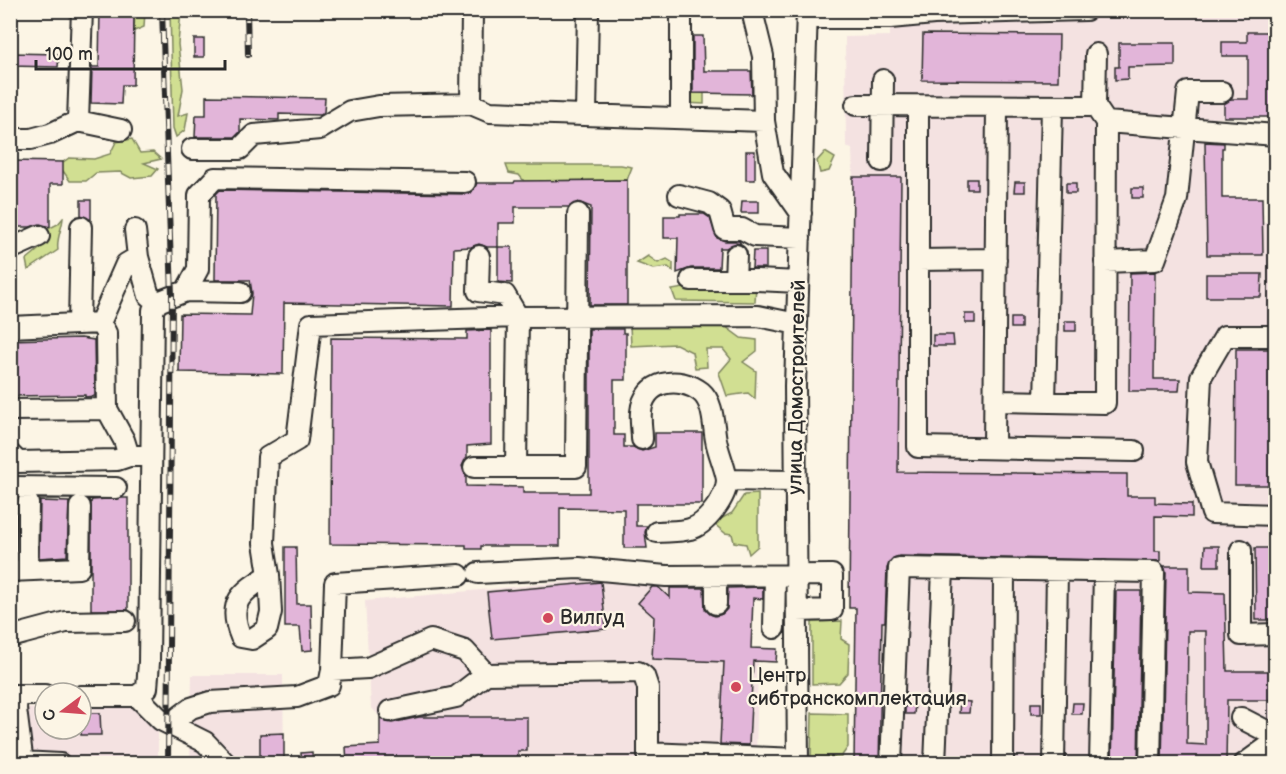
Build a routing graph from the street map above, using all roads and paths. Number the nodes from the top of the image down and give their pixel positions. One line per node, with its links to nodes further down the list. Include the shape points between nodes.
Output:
1 (82, 10): 20 (street)
2 (472, 10): 11 (street)
3 (588, 10): 17 (street)
4 (681, 10): 19 (street)
5 (754, 10): 21 (street, via 763,56)
6 (1086, 10): 7 (street, via 890,18)
7 (807, 14): 30 (street, улица Домостроителей)
8 (1096, 54): 18 (street)
9 (883, 80): 13 (street)
10 (1222, 92): 22 (street, via 1188,93)
11 (471, 104): 17 (street, via 490,112); 26 (street, via 379,106 350,111 320,129 255,135 240,149)
12 (856, 105): 13 (street)
13 (883, 105): 14 (street); 27 (street)
14 (918, 106): 15 (street); 41 (street)
15 (997, 106): 16 (street); 40 (street)
16 (1052, 107): 18 (street); 57 (street)
17 (586, 114): 19 (street)
18 (1101, 114): 22 (street); 42 (street)
19 (681, 118): 21 (street)
20 (78, 121): 23 (street); 25 (street, via 50,134)
21 (764, 121): 30 (street, via 772,173)
22 (1183, 128): 24 (street); 42 (street, via 1177,199 1155,260)
23 (121, 130)
24 (1275, 135)
25 (10, 139)
26 (192, 149)
27 (882, 161)
28 (465, 182): 46 (street, via 215,178 199,195 198,269)
29 (679, 195): 35 (street, via 709,203 720,211 725,229 742,229 755,236)
30 (801, 213): 35 (street, улица Домостроителей)
31 (578, 214): 49 (street)
32 (81, 227): 52 (street)
33 (135, 230): 39 (street)
34 (39, 236): 36 (street)
35 (800, 238): 45 (street, улица Домостроителей)
36 (10, 249)
37 (736, 255): 44 (street)
38 (479, 256): 50 (street, via 478,291 504,295)
39 (138, 257): 48 (street, via 149,296); 51 (street, via 126,264)
40 (996, 259): 41 (street); 56 (street)
41 (918, 260): 61 (street, via 918,447)
42 (1105, 262): 57 (street, via 1105,403)
43 (691, 280): 44 (street)
44 (735, 280): 45 (street)
45 (798, 282): 53 (street, улица Домостроителей)
46 (186, 291): 47 (street); 48 (street)
47 (240, 292)
48 (158, 302): 65 (street, via 153,310)
49 (578, 316): 50 (street); 53 (street, via 758,316); 67 (street, via 576,467)
50 (518, 317): 67 (street); 82 (street, via 311,324 297,440 268,457 264,543)
51 (100, 323): 52 (street); 58 (street, via 106,333)
52 (79, 324): 54 (street)
53 (797, 324): 69 (street, улица Домостроителей)
54 (10, 327)
55 (1275, 336): 74 (street, via 1225,336 1202,377 1197,462 1212,513)
56 (994, 401): 57 (street); 61 (street)
57 (1046, 402)
58 (107, 409): 59 (street); 64 (street)
59 (10, 410)
60 (642, 440): 68 (street, via 641,410 647,395 659,384 674,381 688,385 702,393 711,408)
61 (994, 448): 62 (street)
62 (1134, 451)
63 (10, 454): 64 (street, via 18,462 117,460)
64 (129, 456): 65 (street)
65 (150, 456): 97 (street, via 149,662 147,688)
66 (474, 467): 67 (street)
67 (516, 467)
68 (727, 480): 69 (street); 75 (street, via 712,514 692,529)
69 (796, 481): 85 (street, улица Домостроителей)
70 (10, 488): 71 (street)
71 (116, 488)
72 (28, 503): 79 (street)
73 (80, 507): 79 (street, via 79,568)
74 (1275, 514)
75 (657, 532)
76 (1241, 550): 90 (street, via 1241,635)
77 (943, 569): 78 (street); 108 (street, via 899,568); 109 (street)
78 (1004, 570): 80 (street); 110 (street)
79 (19, 571)
80 (1057, 571): 81 (street); 111 (street)
81 (1104, 571): 112 (street); 113 (street, via 1154,572)
82 (269, 575)
83 (716, 576): 84 (street); 86 (street); 92 (street, via 579,568 335,583)
84 (775, 576): 85 (street); 89 (street)
85 (796, 576): 87 (street, улица Домостроителей); 87 (street, via 832,575 832,610)
86 (716, 604)
87 (797, 611): 104 (street, улица Домостроителей)
88 (125, 621): 91 (street, via 66,622)
89 (774, 628)
90 (1275, 634)
91 (10, 637)
92 (332, 670): 93 (street, via 368,668 431,640 465,651); 100 (street, via 329,685 297,697 210,702 191,708)
93 (486, 674): 98 (street, via 456,697); 103 (street, via 638,672 648,688)
94 (14, 695): 95 (street); 105 (street)
95 (33, 695)
96 (93, 696): 97 (street)
97 (137, 696): 100 (street, via 161,720)
98 (390, 711)
99 (1241, 718): 101 (street)
100 (174, 726): 107 (street, via 205,742)
101 (1275, 736)
102 (1275, 741): 114 (street)
103 (648, 758): 104 (street)
104 (798, 761)
105 (23, 763): 106 (street)
106 (60, 764)
107 (226, 764)
108 (891, 764)
109 (935, 764)
110 (1003, 764)
111 (1054, 764)
112 (1100, 764)
113 (1150, 764)
114 (1244, 764)

